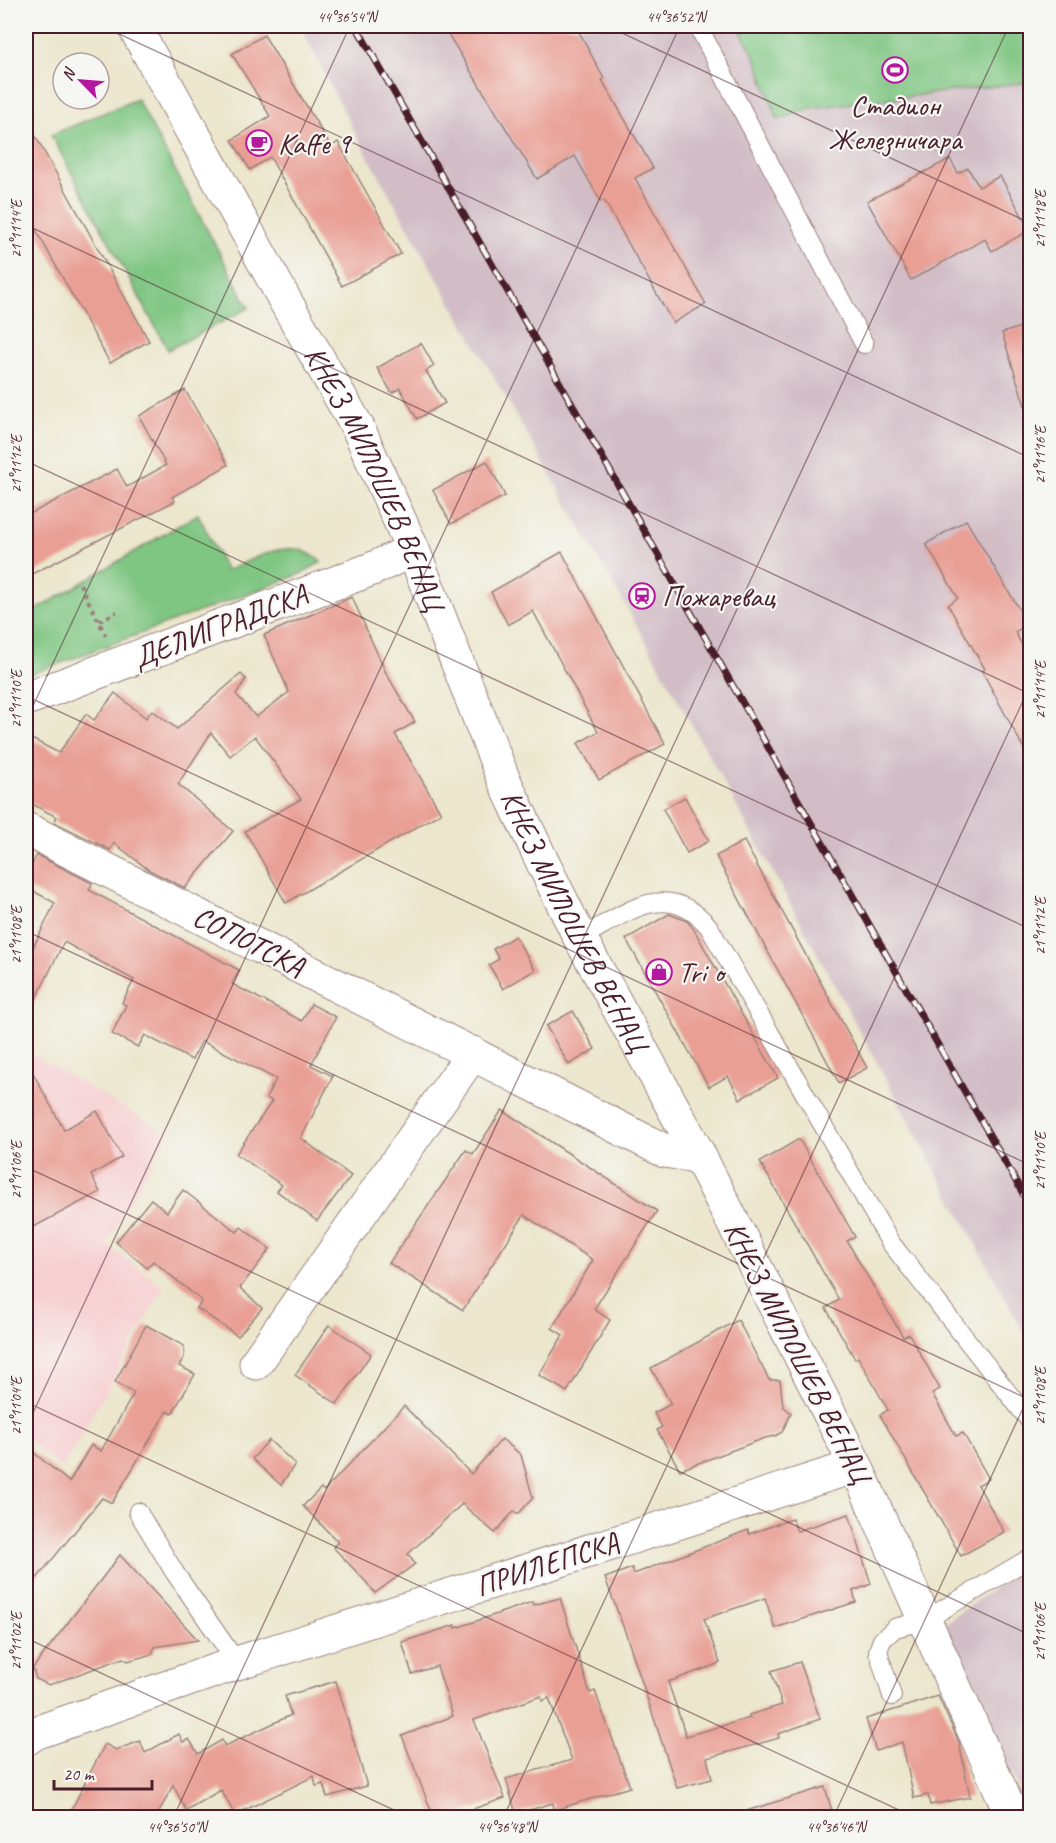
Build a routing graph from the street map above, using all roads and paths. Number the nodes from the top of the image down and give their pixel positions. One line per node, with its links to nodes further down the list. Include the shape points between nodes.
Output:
1 (134, 26): 4 (street, КНЕЗ МИЛОШЕВ ВЕНАЦ, via 358,428)
2 (698, 26): 3 (lane)
3 (864, 344)
4 (413, 550): 9 (street, ДЕЛИГРАДСКА); 11 (street, КНЕЗ МИЛОШЕВ ВЕНАЦ, via 503,778)
5 (80, 584): 7 (path)
6 (117, 612): 7 (path)
7 (99, 621): 8 (path)
8 (110, 645)
9 (26, 699)
10 (26, 829): 12 (street, СОПОТСКА)
11 (580, 938): 13 (street, КНЕЗ МИЛОШЕВ ВЕНАЦ); 15 (lane, via 641,904 656,901 686,906 699,915 890,1242)
12 (473, 1053): 13 (street, СОПОТСКА, via 665,1151); 14 (street)
13 (698, 1153): 16 (street, КНЕЗ МИЛОШЕВ ВЕНАЦ)
14 (256, 1363)
15 (1030, 1421)
16 (856, 1466): 19 (street, КНЕЗ МИЛОШЕВ ВЕНАЦ); 20 (street, ПРИЛЕПСКА)
17 (138, 1512): 20 (lane)
18 (1030, 1558): 19 (lane)
19 (925, 1620): 21 (lane, via 895,1628 882,1640 879,1651); 23 (street, КНЕЗ МИЛОШЕВ ВЕНАЦ)
20 (237, 1663): 22 (street, ПРИЛЕПСКА)
21 (892, 1696)
22 (26, 1739)
23 (1013, 1818)

